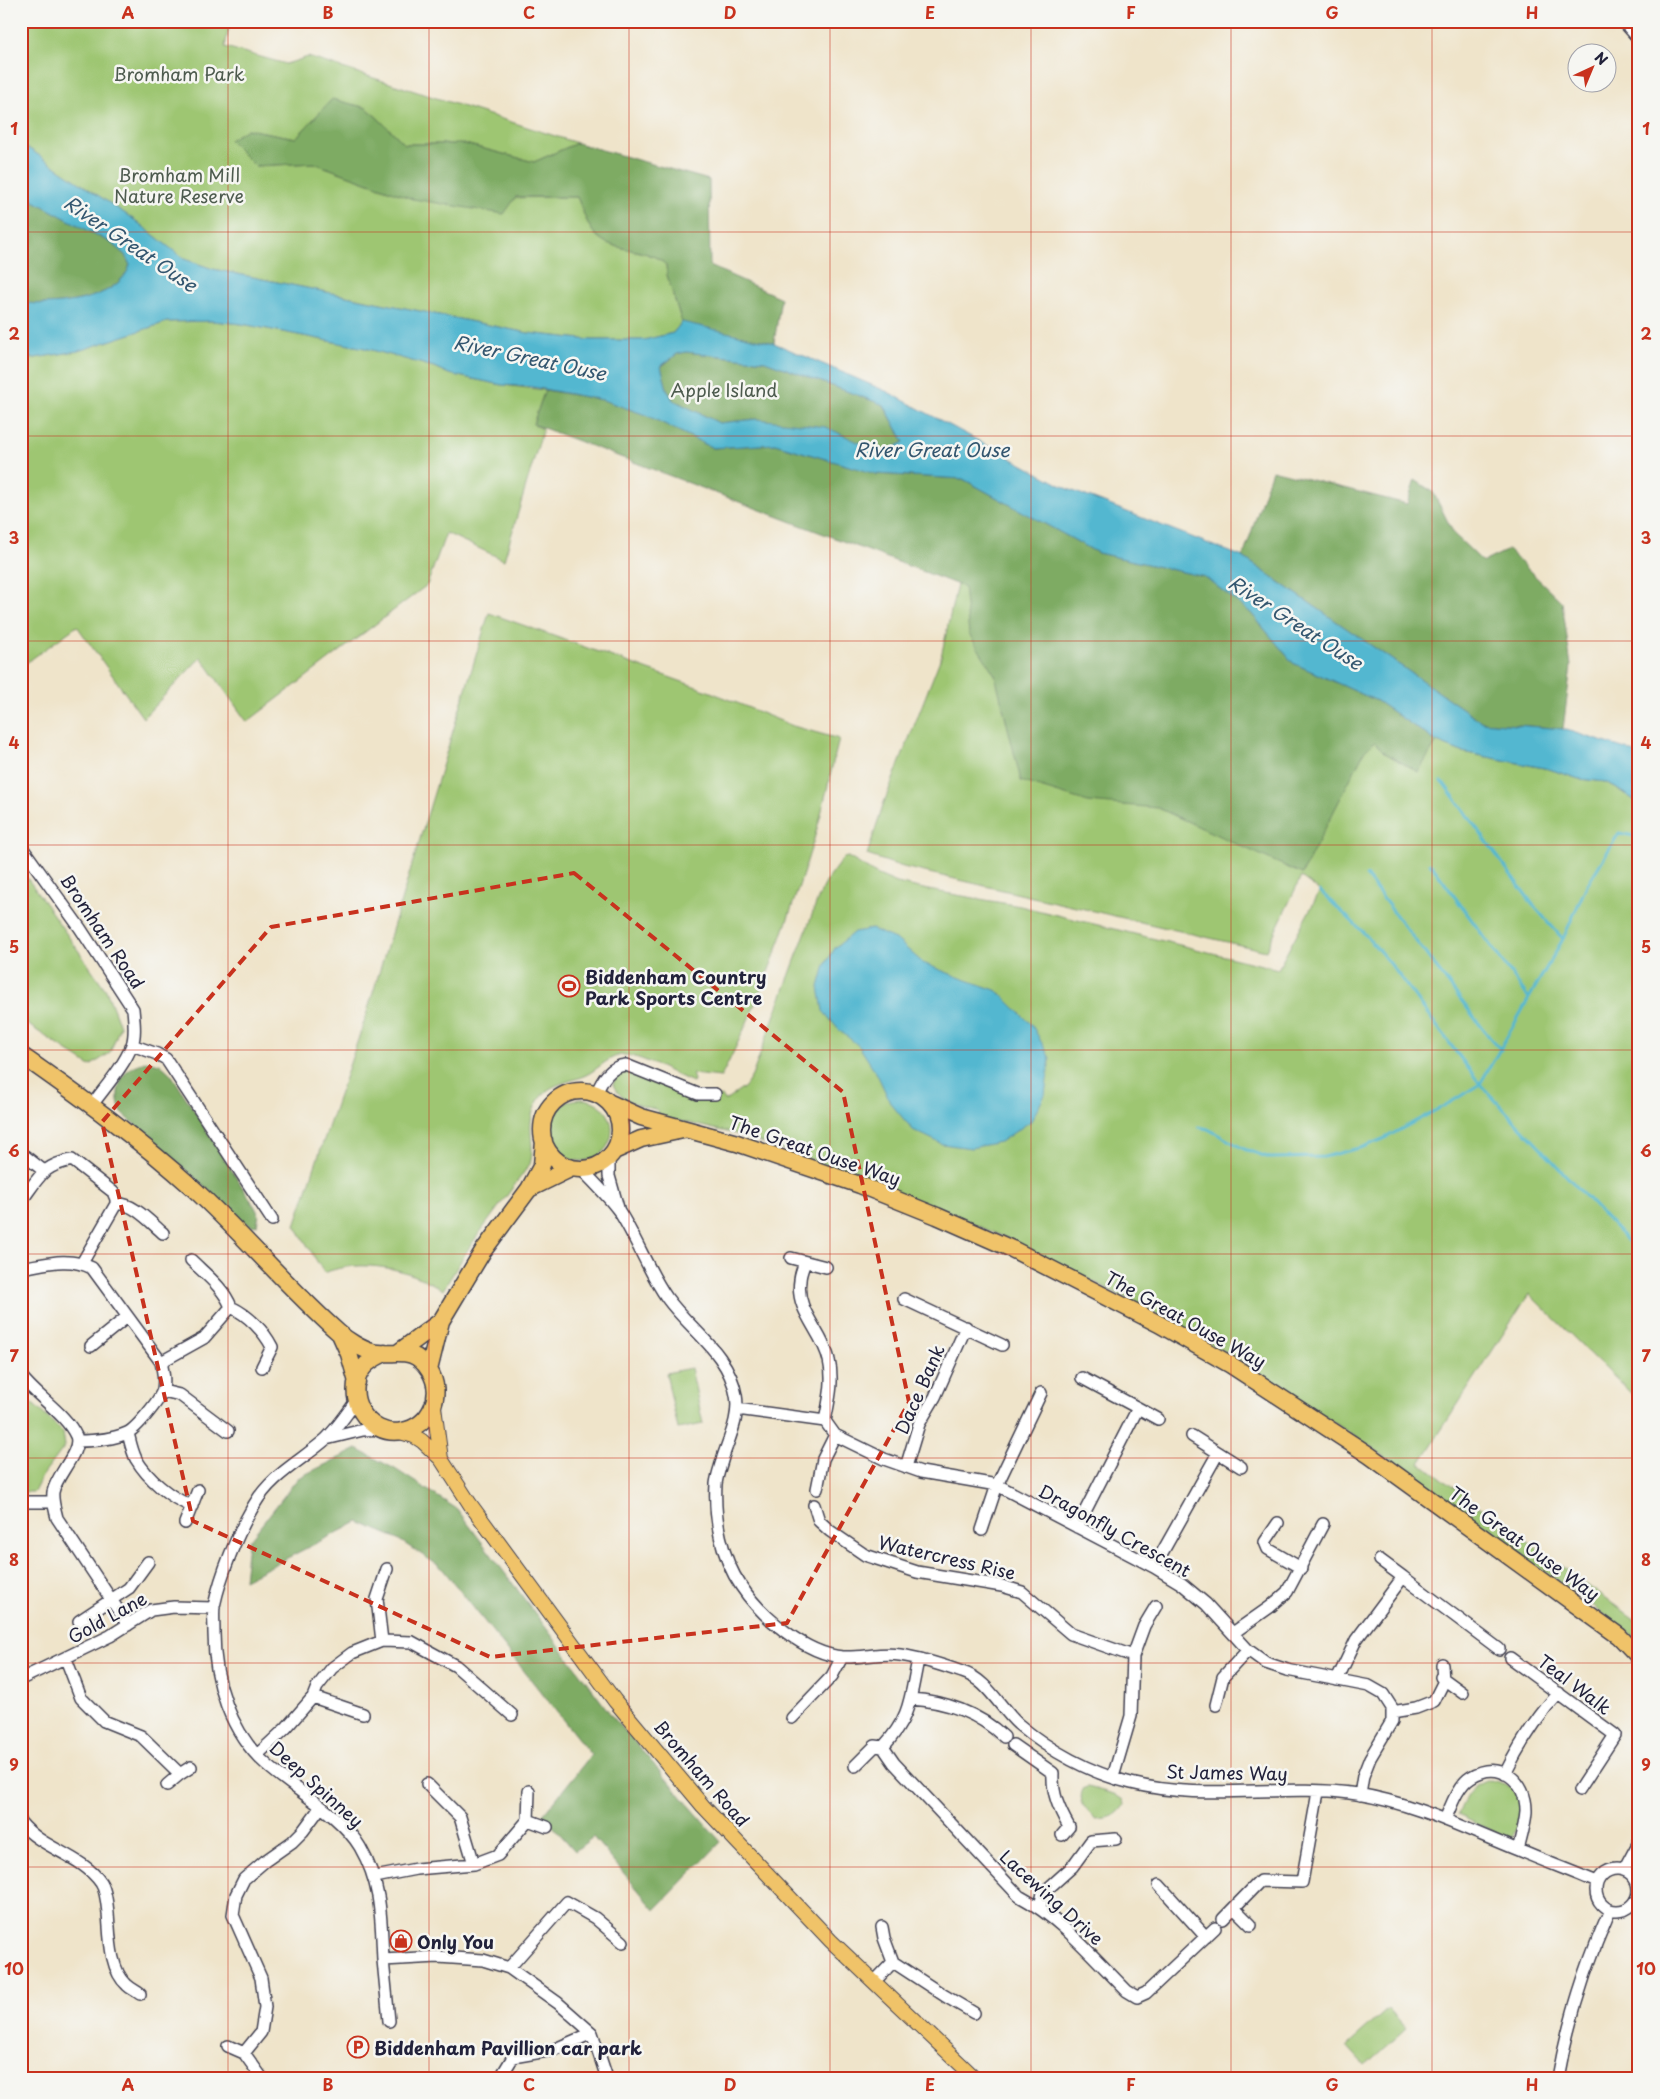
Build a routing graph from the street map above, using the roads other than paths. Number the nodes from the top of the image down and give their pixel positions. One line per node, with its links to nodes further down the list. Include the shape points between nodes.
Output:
1 (1623, 21): 2 (street)
2 (1639, 39)
3 (21, 846): 4 (street, Bromham Road, via 133,1009)
4 (132, 1045): 9 (street, Bromham Road); 20 (street, via 166,1059)
5 (21, 1055): 9 (highway)
6 (596, 1094): 7 (street, via 609,1072 618,1065 626,1064 698,1094); 8 (highway); 11 (highway, via 570,1092 555,1101 542,1124)
7 (715, 1094)
8 (610, 1103): 10 (highway, The Great Ouse Way, via 641,1117); 13 (highway, via 620,1126 618,1143)
9 (92, 1105): 33 (highway, via 195,1190)
10 (685, 1130): 13 (highway, The Great Ouse Way, via 641,1139); 87 (highway, The Great Ouse Way, via 787,1159 937,1216 1037,1261 1159,1324 1231,1365 1362,1450)
11 (544, 1141): 14 (highway, via 558,1161); 16 (highway, via 542,1165)
12 (21, 1153): 15 (street)
13 (612, 1154): 14 (highway, via 596,1166); 19 (street, via 609,1176)
14 (576, 1168): 16 (highway); 19 (street, via 596,1183)
15 (44, 1171): 17 (street); 18 (street, via 57,1163 72,1160 113,1192)
16 (529, 1189): 31 (highway, via 483,1251)
17 (25, 1196)
18 (116, 1204): 21 (street, via 123,1204 139,1213); 25 (street)
19 (619, 1212): 48 (street, St James Way, via 668,1299 716,1351 730,1374 737,1397)
20 (272, 1220)
21 (163, 1233)
22 (791, 1258): 24 (street)
23 (191, 1260): 29 (street, via 215,1284)
24 (805, 1262): 26 (street); 50 (street, via 799,1282 802,1306 825,1344 832,1374)
25 (82, 1263): 27 (street, via 65,1260); 30 (street, via 92,1268)
26 (826, 1267)
27 (21, 1268)
28 (904, 1299): 32 (street)
29 (231, 1307): 37 (street, via 204,1338); 38 (street, via 242,1312 267,1338 272,1348)
30 (127, 1317): 35 (street); 37 (street)
31 (441, 1321): 36 (highway); 39 (highway)
32 (966, 1327): 34 (street); 61 (street, Dace Bank, via 919,1424)
33 (340, 1334): 36 (highway, via 366,1349); 42 (highway)
34 (1002, 1345)
35 (91, 1346)
36 (392, 1352): 39 (highway, via 412,1355); 42 (highway, via 375,1358 362,1368)
37 (161, 1362): 43 (street)
38 (262, 1366)
39 (429, 1370): 46 (highway, via 435,1387)
40 (21, 1376): 58 (street, via 65,1421)
41 (1082, 1378): 47 (street)
42 (357, 1382): 45 (highway)
43 (163, 1391): 52 (street, via 180,1395); 54 (street)
44 (1041, 1393): 63 (street)
45 (356, 1400): 51 (highway, via 367,1420); 57 (street, Deep Spinney)
46 (434, 1407): 53 (highway, via 420,1424); 60 (main road, Bromham Road)
47 (1138, 1408): 49 (street); 73 (street)
48 (736, 1409): 50 (street); 93 (street, St James Way, via 736,1419 716,1481 718,1522 726,1557 740,1585 768,1618 808,1645)
49 (1158, 1419)
50 (825, 1421): 55 (street, Dragonfly Crescent)
51 (382, 1429): 53 (highway); 57 (street, Deep Spinney)
52 (228, 1431)
53 (400, 1432): 60 (main road, Bromham Road, via 422,1441)
54 (128, 1433): 58 (street); 69 (street, via 136,1458 149,1474 166,1493)
55 (836, 1434): 61 (street, Dragonfly Crescent); 64 (street, via 824,1459)
56 (1192, 1436): 59 (street)
57 (326, 1439): 83 (street, Deep Spinney, via 278,1475 255,1503 240,1531)
58 (77, 1441): 67 (street, via 58,1480)
59 (1218, 1453): 62 (street); 77 (street)
60 (441, 1459): 153 (main road, Bromham Road, via 536,1596 651,1746 703,1806)
61 (906, 1467): 63 (street, Dragonfly Crescent)
62 (1241, 1467)
63 (997, 1485): 73 (street, Dragonfly Crescent); 74 (street)
64 (817, 1488)
65 (198, 1490): 69 (street)
66 (21, 1502): 67 (street)
67 (53, 1502): 81 (street, via 64,1530)
68 (814, 1505): 92 (street, Watercress Rise, via 819,1521 830,1532 866,1556 917,1572 1022,1592 1071,1634)
69 (192, 1506): 70 (street)
70 (185, 1523)
71 (1278, 1523): 78 (street, via 1265,1542 1268,1548)
72 (1323, 1524): 78 (street)
73 (1078, 1527): 77 (street, Dragonfly Crescent)
74 (982, 1530)
75 (1380, 1560): 80 (street)
76 (148, 1562): 81 (street, via 129,1588)
77 (1154, 1567): 86 (street, Dragonfly Crescent, via 1206,1604)
78 (1301, 1568): 86 (street, via 1287,1592)
79 (387, 1569): 88 (street, via 377,1599)
80 (1404, 1577): 90 (street); 101 (street, via 1356,1640)
81 (112, 1600): 84 (street); 85 (street)
82 (1156, 1606): 92 (street, via 1144,1626)
83 (214, 1608): 85 (street, Gold Lane, via 162,1607); 114 (street, Deep Spinney, via 216,1667 222,1693 231,1719)
84 (78, 1621)
85 (128, 1625): 96 (street, Gold Lane)
86 (1233, 1633): 91 (street, Dragonfly Crescent)
87 (1618, 1636): 89 (highway, The Great Ouse Way); 94 (highway, The Great Ouse Way)
88 (382, 1641): 104 (street, via 352,1653 332,1668); 109 (street, via 412,1642 456,1666)
89 (1639, 1646)
90 (1499, 1649)
91 (1248, 1650): 101 (street, Dragonfly Crescent, via 1266,1663); 106 (street, via 1223,1678)
92 (1133, 1656): 121 (street, via 1131,1716)
93 (842, 1657): 97 (street, St James Way, via 898,1654); 110 (street, via 832,1676)
94 (1639, 1657)
95 (1510, 1658): 103 (street, Teal Walk)
96 (66, 1659): 100 (street, Gold Lane); 119 (street, via 81,1698 104,1721 141,1736)
97 (918, 1660): 105 (street); 115 (street, St James Way, via 967,1673 987,1689 1016,1723)
98 (1442, 1664): 99 (street)
99 (1441, 1677): 102 (street); 107 (street, via 1443,1683 1434,1700 1416,1708)
100 (21, 1680)
101 (1337, 1680): 107 (street, Dragonfly Crescent, via 1369,1686 1383,1694)
102 (1463, 1693)
103 (1559, 1693): 120 (street, via 1527,1732); 124 (street, Teal Walk, via 1615,1735)
104 (313, 1697): 108 (street); 114 (street)
105 (910, 1698): 111 (street, via 948,1704 984,1721); 113 (street, via 904,1719)
106 (1216, 1705)
107 (1392, 1712): 127 (street, via 1392,1721 1363,1776)
108 (363, 1714)
109 (512, 1715)
110 (792, 1718)
111 (1004, 1737)
112 (1013, 1745): 118 (street)
113 (883, 1747): 116 (street, via 875,1746); 143 (street, Lacewing Drive, via 894,1763 1019,1896)
114 (256, 1755): 128 (street, Deep Spinney)
115 (1069, 1758): 118 (street); 121 (street, St James Way)
116 (855, 1766)
117 (191, 1767): 119 (street)
118 (1053, 1773): 133 (street, via 1055,1800 1069,1827)
119 (180, 1774): 123 (street)
120 (1505, 1774): 130 (street, via 1483,1772 1470,1777 1459,1790); 136 (street, via 1513,1777 1523,1794 1526,1811)
121 (1113, 1777): 126 (street, St James Way, via 1178,1792)
122 (427, 1784): 137 (street, via 460,1817)
123 (167, 1785)
124 (1579, 1790)
125 (529, 1791): 129 (street)
126 (1318, 1792): 127 (street, St James Way); 144 (street, via 1302,1882 1260,1881)
127 (1360, 1795): 130 (street, St James Way, via 1412,1807)
128 (320, 1808): 139 (street, Deep Spinney, via 344,1826); 159 (street, via 292,1842 244,1879 236,1895 233,1915 261,1978 265,2007 260,2032)
129 (528, 1820): 132 (street); 137 (street, via 498,1855)
130 (1445, 1820): 136 (street, St James Way)
131 (21, 1823): 154 (street, via 29,1833 89,1871 101,1884 118,1972 127,1985)
132 (546, 1827)
133 (1062, 1834)
134 (1116, 1839): 143 (street, via 1091,1841 1072,1867 1043,1893)
135 (1639, 1842): 138 (street)
136 (1518, 1850): 140 (street, St James Way)
137 (474, 1864): 139 (street, via 416,1869)
138 (1624, 1870): 140 (street, via 1612,1869); 142 (street, via 1635,1878)
139 (375, 1877): 150 (street, Deep Spinney)
140 (1597, 1882): 145 (street, via 1596,1895)
141 (1159, 1885): 148 (street)
142 (1638, 1898): 145 (street, via 1623,1911)
143 (1040, 1907): 148 (street, Lacewing Drive, via 1127,1992 1137,1997 1146,1993)
144 (1234, 1908): 146 (street); 148 (street)
145 (1610, 1910): 164 (street, via 1583,1977 1565,2038)
146 (1252, 1925)
147 (882, 1927): 151 (street)
148 (1206, 1937)
149 (623, 1942): 152 (street, via 595,1918 567,1902)
150 (384, 1960): 152 (street, via 438,1957 483,1960); 156 (street, Deep Spinney)
151 (894, 1962): 153 (street); 155 (street)
152 (509, 1968): 157 (street, via 558,2003)
153 (874, 1982): 163 (main road, Bromham Road)
154 (140, 1994)
155 (974, 2013)
156 (389, 2020)
157 (592, 2033): 160 (street, via 553,2050 513,2057); 162 (street)
158 (228, 2046): 159 (street)
159 (244, 2053): 161 (street)
160 (502, 2075)
161 (262, 2078)
162 (607, 2078)
163 (975, 2078)
164 (1558, 2078)

